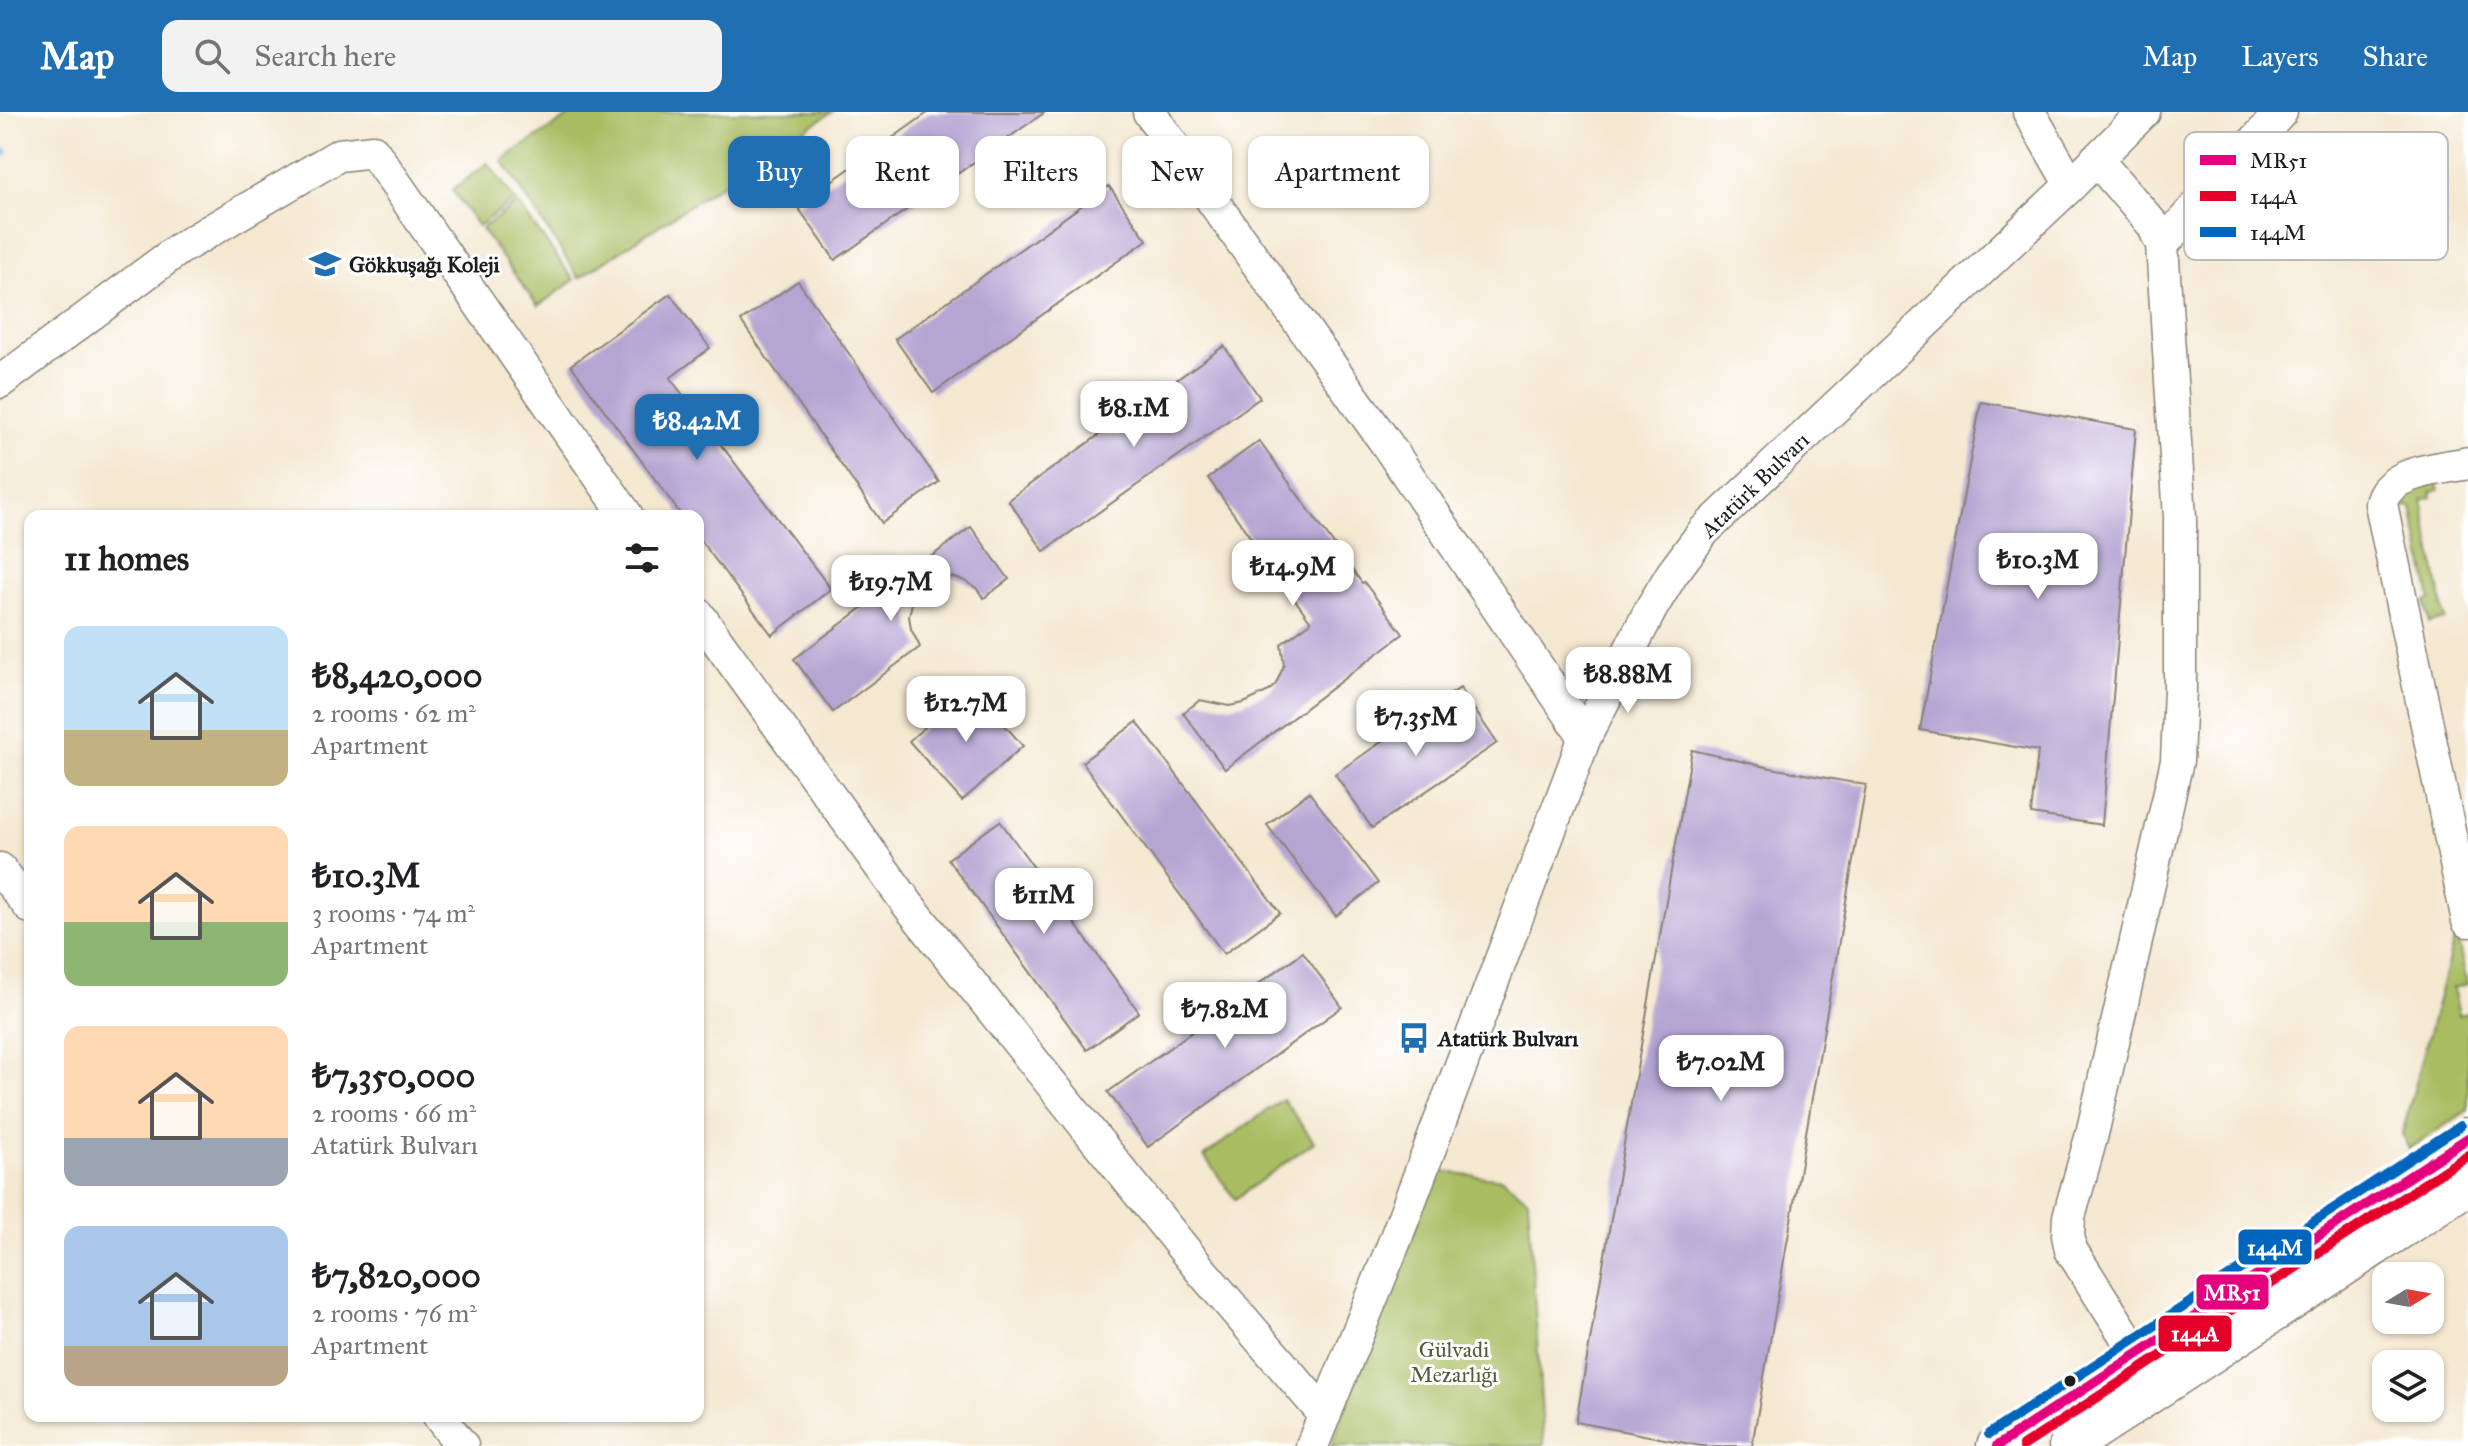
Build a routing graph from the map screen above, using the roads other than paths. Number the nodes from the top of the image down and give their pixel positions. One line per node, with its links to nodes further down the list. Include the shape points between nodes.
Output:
1 (1149, 112): 14 (street, via 1386,443)
2 (2029, 112): 7 (street)
3 (2144, 112): 6 (street, Atatürk Bulvarı)
4 (2281, 112): 5 (street)
5 (2263, 132)
6 (2096, 159): 7 (street, Atatürk Bulvarı); 9 (street, via 2153,225)
7 (2071, 185): 14 (street, Atatürk Bulvarı, via 1704,531 1652,607)
8 (2184, 220): 9 (street)
9 (2162, 245): 20 (street, via 2180,517 2177,761 2069,1217 2071,1250)
10 (0, 382): 12 (street, via 179,249 339,155 373,151)
11 (2468, 463): 17 (street, via 2395,481 2381,504)
12 (623, 510)
13 (704, 622): 21 (street, via 909,906 1199,1268)
14 (1585, 737): 21 (street, Atatürk Bulvarı)
15 (0, 869): 16 (street)
16 (24, 899)
17 (2468, 921)
18 (2468, 1138): 20 (main road)
19 (2468, 1184): 26 (main road)
20 (2137, 1354): 25 (main road)
21 (1325, 1415): 24 (street, Atatürk Bulvarı)
22 (444, 1422): 23 (street)
23 (462, 1446)
24 (1312, 1446)
25 (1997, 1446)
26 (2069, 1446)

